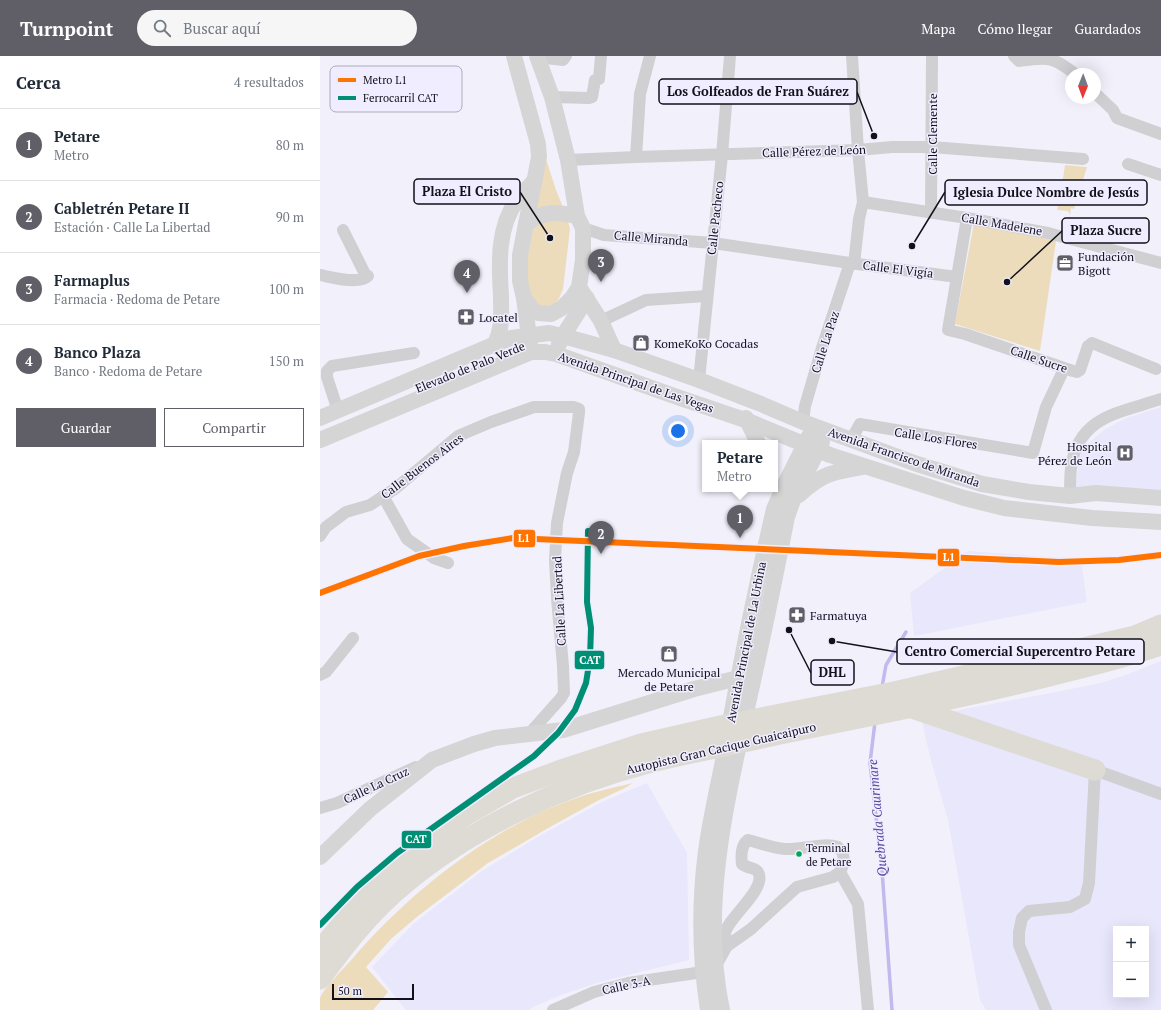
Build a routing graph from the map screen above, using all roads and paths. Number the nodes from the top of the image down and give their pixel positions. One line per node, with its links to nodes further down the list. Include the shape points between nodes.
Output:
1 (514, 56): 22 (street, via 538,144 540,157)
2 (566, 56): 9 (street, via 563,60)
3 (600, 56): 11 (street, via 599,79 595,80 592,97)
4 (650, 56): 17 (street, via 640,94)
5 (730, 56): 16 (street, Calle Pacheco)
6 (852, 56): 15 (street, Calle La Paz)
7 (933, 56): 14 (street, Calle Clemente)
8 (1014, 56): 10 (street, via 1019,61 1053,58)
9 (537, 57): 11 (street)
10 (1068, 68)
11 (552, 97): 19 (street)
12 (1101, 99): 13 (street, via 1113,110 1117,118)
13 (1161, 134)
14 (932, 147): 15 (street, Calle Pérez de León); 18 (street, Calle Pérez de León); 24 (street, Calle Clemente)
15 (858, 150): 16 (street, Calle Pérez de León); 23 (street, Calle La Paz)
16 (722, 155): 17 (street, Calle Pérez de León); 29 (street, Calle Pacheco)
17 (636, 157): 19 (street, Calle Pérez de León)
18 (1083, 159)
19 (568, 160): 26 (street)
20 (1128, 164): 21 (street)
21 (1161, 175)
22 (534, 181): 27 (street); 40 (street, via 517,200 502,234 501,327)
23 (863, 202): 24 (street, Calle Madelene); 30 (street, Calle La Paz)
24 (931, 213): 25 (street, Calle Madelene)
25 (967, 218): 31 (street, Calle Madelene, via 1048,233); 33 (street)
26 (580, 222): 27 (street, via 558,212 535,217); 29 (street, Calle Miranda, via 604,234); 34 (street)
27 (526, 224): 36 (street, via 520,255 520,281)
28 (343, 230): 32 (street, via 368,276 366,279 346,280)
29 (713, 243): 30 (street, Calle Miranda); 35 (street, Calle Pacheco)
30 (847, 263): 33 (street, Calle El Vigía); 55 (street, Calle La Paz, via 805,406)
31 (1161, 263)
32 (320, 275)
33 (958, 276): 45 (street, Calle Sucre, via 948,330)
34 (583, 292): 36 (street, via 551,314 532,310); 37 (street); 39 (street)
35 (707, 296): 37 (street, via 646,300); 47 (street, Calle Pacheco)
36 (524, 298): 38 (street)
37 (601, 321): 41 (street)
38 (528, 336): 39 (street, Avenida Principal de Las Vegas); 40 (street, Avenida Principal de Las Vegas, via 511,338); 42 (street)
39 (562, 336): 41 (street, Avenida Principal de Las Vegas); 44 (street)
40 (495, 344): 51 (street, Avenida Principal de Las Vegas)
41 (614, 350): 47 (street, Avenida Principal de Las Vegas)
42 (531, 352): 44 (street, Avenida Principal de Las Vegas); 57 (street, Avenida Principal de Las Vegas)
43 (414, 353): 51 (street, via 332,366 327,371 327,377)
44 (556, 354): 54 (street, Avenida Principal de Las Vegas)
45 (1064, 368): 46 (street, Calle Sucre, via 1077,372 1080,370 1088,346 1092,343); 59 (street, Calle Los Flores, via 1046,408 1032,453 860,424)
46 (1156, 368)
47 (700, 380): 49 (street, Avenida Principal de Las Vegas)
48 (1161, 400): 64 (street, via 1102,419 1088,428 1079,440 1074,454)
49 (761, 404): 50 (street, Elevado de Palo Verde); 55 (street, Avenida Principal de Las Vegas)
50 (736, 405): 54 (street); 56 (street, Elevado de Palo Verde, via 578,347 555,341 537,340 504,351)
51 (338, 410): 53 (street, Avenida Principal de Las Vegas)
52 (579, 410): 63 (street, Calle Buenos Aires, via 574,407 534,406 458,436); 80 (street, Calle La Libertad, via 574,452 558,523 555,560 564,693)
53 (320, 418)
54 (748, 421): 58 (street); 60 (street, Avenida Principal de Las Vegas)
55 (815, 426): 59 (street, Avenida Francisco de Miranda); 60 (street, Avenida Principal de La Urbina)
56 (320, 428)
57 (320, 440)
58 (757, 440)
59 (851, 440): 64 (street, Avenida Francisco de Miranda, via 982,484)
60 (812, 448): 61 (street, Avenida Francisco de Miranda); 66 (street, Avenida Principal de La Urbina); 67 (street, Avenida Principal de La Urbina, via 785,484)
61 (862, 466): 66 (street, via 821,477); 68 (street, Avenida Francisco de Miranda, via 1004,508 1092,518)
62 (773, 492): 67 (street)
63 (383, 496): 69 (street, Calle Buenos Aires, via 370,505 346,512 326,527); 70 (street, via 407,540 434,558)
64 (1070, 496): 65 (street, Avenida Francisco de Miranda, via 1096,492)
65 (1161, 498)
66 (793, 500): 89 (street, Avenida Principal de La Urbina, via 787,517 726,807 718,857)
67 (774, 509): 77 (street, Avenida Principal de La Urbina)
68 (1161, 522)
69 (320, 536)
70 (448, 563)
71 (1161, 611): 75 (highway, Autopista Gran Cacique Guaicaipuro, via 1092,636)
72 (1161, 625): 75 (highway, Autopista Gran Cacique Guaicaipuro, via 1135,636)
73 (353, 638): 76 (street, via 326,672)
74 (1161, 645): 79 (highway, Autopista Gran Cacique Guaicaipuro, via 1128,657)
75 (967, 674): 78 (highway, Autopista Gran Cacique Guaicaipuro)
76 (320, 675)
77 (738, 678): 80 (street, via 563,730); 89 (street, Avenida Principal de La Urbina, via 705,859 701,911)
78 (892, 702): 79 (highway, Autopista Gran Cacique Guaicaipuro); 88 (highway, Autopista Gran Cacique Guaicaipuro, via 720,726 641,744 512,788 466,814 392,871 364,898); 90 (highway, Autopista Gran Cacique Guaicaipuro, via 647,763 574,786 528,806 443,855 403,885 346,944)
79 (911, 707): 82 (highway)
80 (529, 734): 81 (street, via 495,738)
81 (432, 760): 84 (street, Calle La Cruz, via 337,803); 85 (street, via 370,809)
82 (1095, 770): 83 (street); 95 (street, via 1090,883 1084,899 1070,907 1029,911 1022,918 1019,932 1019,945)
83 (1161, 794)
84 (320, 808)
85 (320, 858)
86 (840, 872): 87 (street, via 797,887 751,929); 87 (street, via 844,864 843,853 833,845 784,849 748,840 743,847 742,864 755,869 760,878 757,888 727,927); 94 (street, via 858,904)
87 (727, 946): 89 (street)
88 (320, 950)
89 (709, 969): 91 (street, Calle 3-A, via 600,990); 92 (street, Avenida Principal de La Urbina); 93 (street, Avenida Principal de La Urbina)
90 (320, 979)
91 (553, 1010)
92 (708, 1010)
93 (722, 1010)
94 (868, 1010)
95 (1046, 1010)

